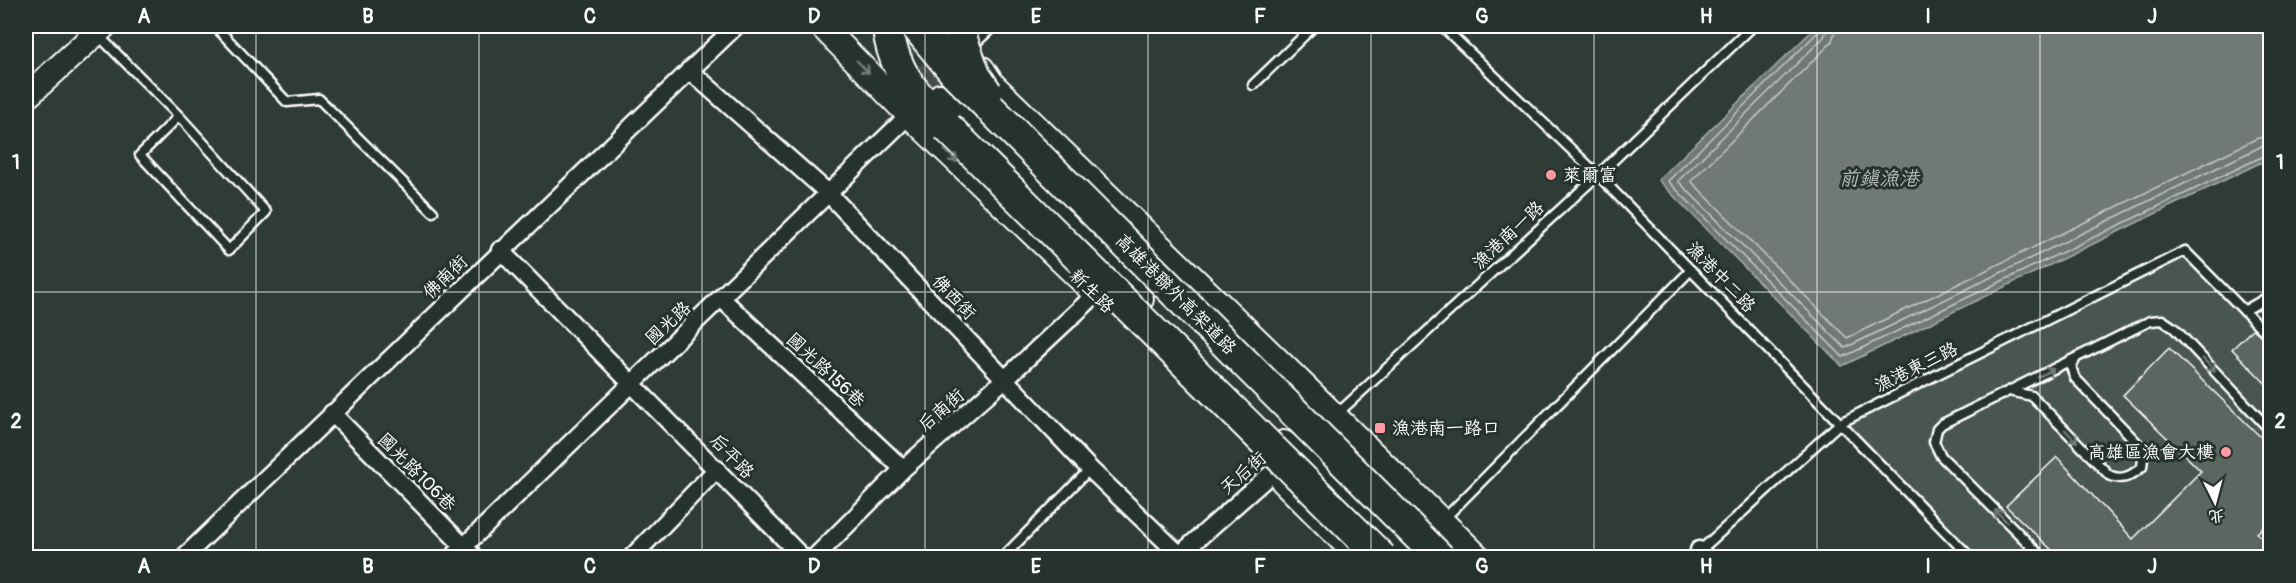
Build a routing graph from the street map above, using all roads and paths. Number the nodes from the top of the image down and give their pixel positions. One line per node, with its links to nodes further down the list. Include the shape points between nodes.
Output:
1 (215, 26): 19 (lane, via 287,102 319,99)
2 (735, 26): 11 (street, 佛南街)
3 (822, 26): 15 (street, 新生路, one-way to 15)
4 (994, 26): 10 (lane)
5 (1314, 26): 12 (lane)
6 (1442, 26): 17 (lane, 漁港中二路)
7 (1753, 26): 17 (lane, 漁港南一路)
8 (899, 28): 15 (street, via 898,89); 43 (highway, 高雄港聯外高架道路, via 954,89); 53 (highway, bridge, via 896,64 947,127)
9 (100, 29): 14 (street); 16 (lane)
10 (961, 34): 29 (street, via 992,84); 55 (highway, bridge, via 984,90)
11 (689, 69): 18 (street, 佛西街); 20 (street, 佛南街)
12 (1253, 85)
13 (940, 96): 37 (street, 新生路)
14 (26, 97)
15 (909, 115): 18 (street, 國光路); 22 (street, 新生路, one-way to 22)
16 (179, 116): 16 (lane, via 140,154 229,250 267,212)
17 (1598, 175): 21 (lane, 漁港中二路); 33 (lane, 漁港南一路)
18 (827, 192): 24 (street, 國光路); 28 (street, 佛西街)
19 (433, 212)
20 (501, 250): 30 (street, 后平路); 32 (street, 佛南街)
21 (1691, 270): 34 (lane, 漁港中二路); 43 (lane)
22 (1096, 294): 28 (street, 后南街); 41 (street, 新生路)
23 (2271, 296): 25 (lane)
24 (722, 299): 30 (street, 國光路); 39 (street, 國光路156巷)
25 (2244, 311): 26 (lane); 34 (lane, 漁港東三路, via 2185,251)
26 (2271, 337)
27 (2076, 358): 31 (lane, one-way to 27); 31 (lane, one-way to 27, via 2032,396 2109,475 2131,476 2145,462 2144,450 2075,378 2071,367); 35 (lane, one-way to 35, via 2150,321 2162,320)
28 (1005, 379): 39 (street, 后南街); 40 (street, 佛西街)
29 (1299, 381): 33 (street); 36 (street, 新生路)
30 (632, 383): 38 (street, 后平路); 44 (street, 國光路)
31 (2009, 392): 58 (lane, one-way to 31, via 1941,456 1934,442 1942,424)
32 (332, 413): 44 (street, 國光路106巷); 47 (street, 佛南街)
33 (1335, 416): 36 (street, 天后街); 43 (street)
34 (1840, 423): 45 (lane, 漁港東三路); 57 (lane, 漁港中二路)
35 (2271, 430)
36 (1314, 435): 37 (street, 天后街); 42 (street, 新生路)
37 (1294, 453): 41 (street, 天后街); 42 (street, 新生路)
38 (717, 469): 48 (street); 49 (street, 后平路)
39 (903, 469): 50 (street, 后南街)
40 (1090, 470): 46 (street, 佛西街); 51 (lane)
41 (1274, 472): 46 (street, 天后街); 52 (street, 新生路)
42 (1325, 476): 54 (street, 新生路)
43 (1433, 540): 54 (lane); 56 (street)
44 (464, 554)
45 (1699, 555)
46 (1180, 556)
47 (183, 558)
48 (631, 558)
49 (803, 558)
50 (814, 558)
51 (1002, 558)
52 (1360, 558)
53 (1382, 558)
54 (1404, 558)
55 (1460, 558)
56 (1479, 558)
57 (1971, 558)
58 (2043, 558)

